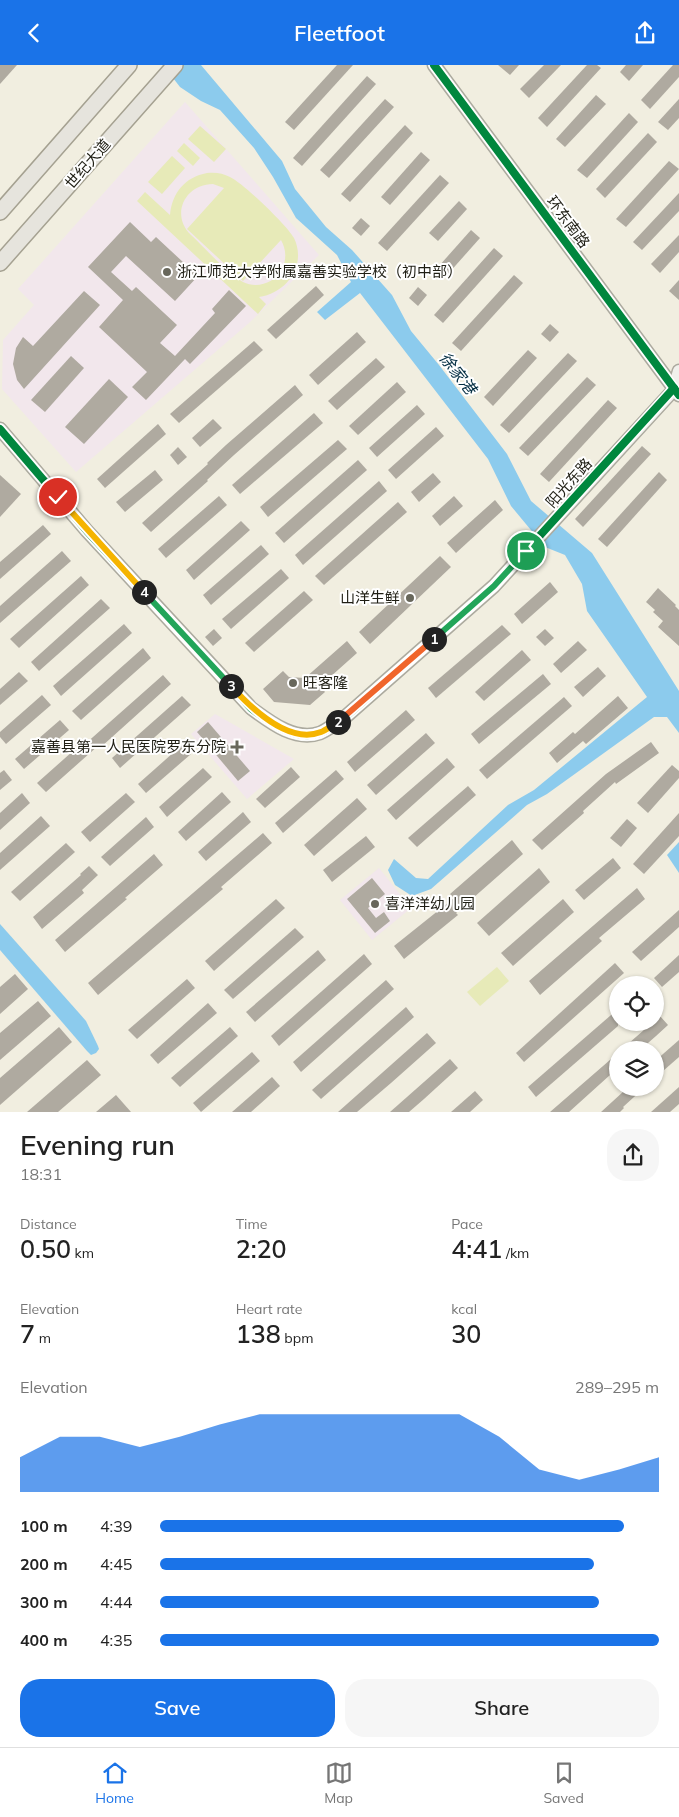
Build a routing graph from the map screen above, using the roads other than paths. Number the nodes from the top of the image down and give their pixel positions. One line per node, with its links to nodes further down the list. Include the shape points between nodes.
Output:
1 (129, 65): 4 (main road)
2 (175, 65): 5 (main road, 世纪大道)
3 (434, 65): 7 (street, 环东南路)
4 (1, 211)
5 (0, 263)
6 (679, 371): 7 (street, 阳光东路)
7 (677, 389): 8 (street, 阳光东路, via 494,586 344,718 320,733 299,735 272,723 251,708 87,531)
8 (0, 429)

